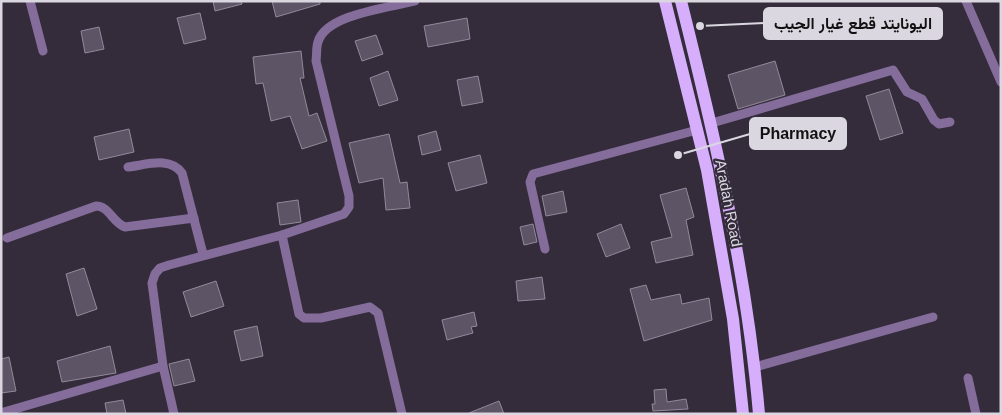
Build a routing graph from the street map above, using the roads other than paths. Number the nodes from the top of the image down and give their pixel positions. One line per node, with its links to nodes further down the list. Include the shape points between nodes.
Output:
1 (30, 1): 6 (street)
2 (415, 1): 13 (street, via 340,19 327,26 318,42 316,61 349,207 344,214)
3 (665, 1): 10 (main road, Aradah Road)
4 (681, 1): 9 (main road, Aradah Road)
5 (966, 1): 7 (street)
6 (43, 51)
7 (1001, 82)
8 (950, 122): 9 (street, via 939,124 934,120 922,99 906,92 893,70)
9 (712, 124): 19 (main road, Aradah Road, via 740,264)
10 (697, 130): 15 (street, via 533,174 530,182); 24 (main road, Aradah Road, via 726,271)
11 (128, 167): 12 (street, via 173,164 182,173)
12 (194, 218): 14 (street, via 125,227 104,208 96,206); 16 (street)
13 (282, 235): 16 (street); 23 (street, via 299,314 304,318 320,318 370,307 378,313)
14 (7, 238)
15 (545, 249)
16 (203, 254): 18 (street, via 160,268 155,274 152,283)
17 (933, 317): 19 (street)
18 (163, 366): 21 (street); 22 (street)
19 (755, 367): 25 (main road, Aradah Road)
20 (968, 378): 26 (street)
21 (1, 413)
22 (174, 414)
23 (402, 414)
24 (743, 414)
25 (759, 414)
26 (976, 414)

